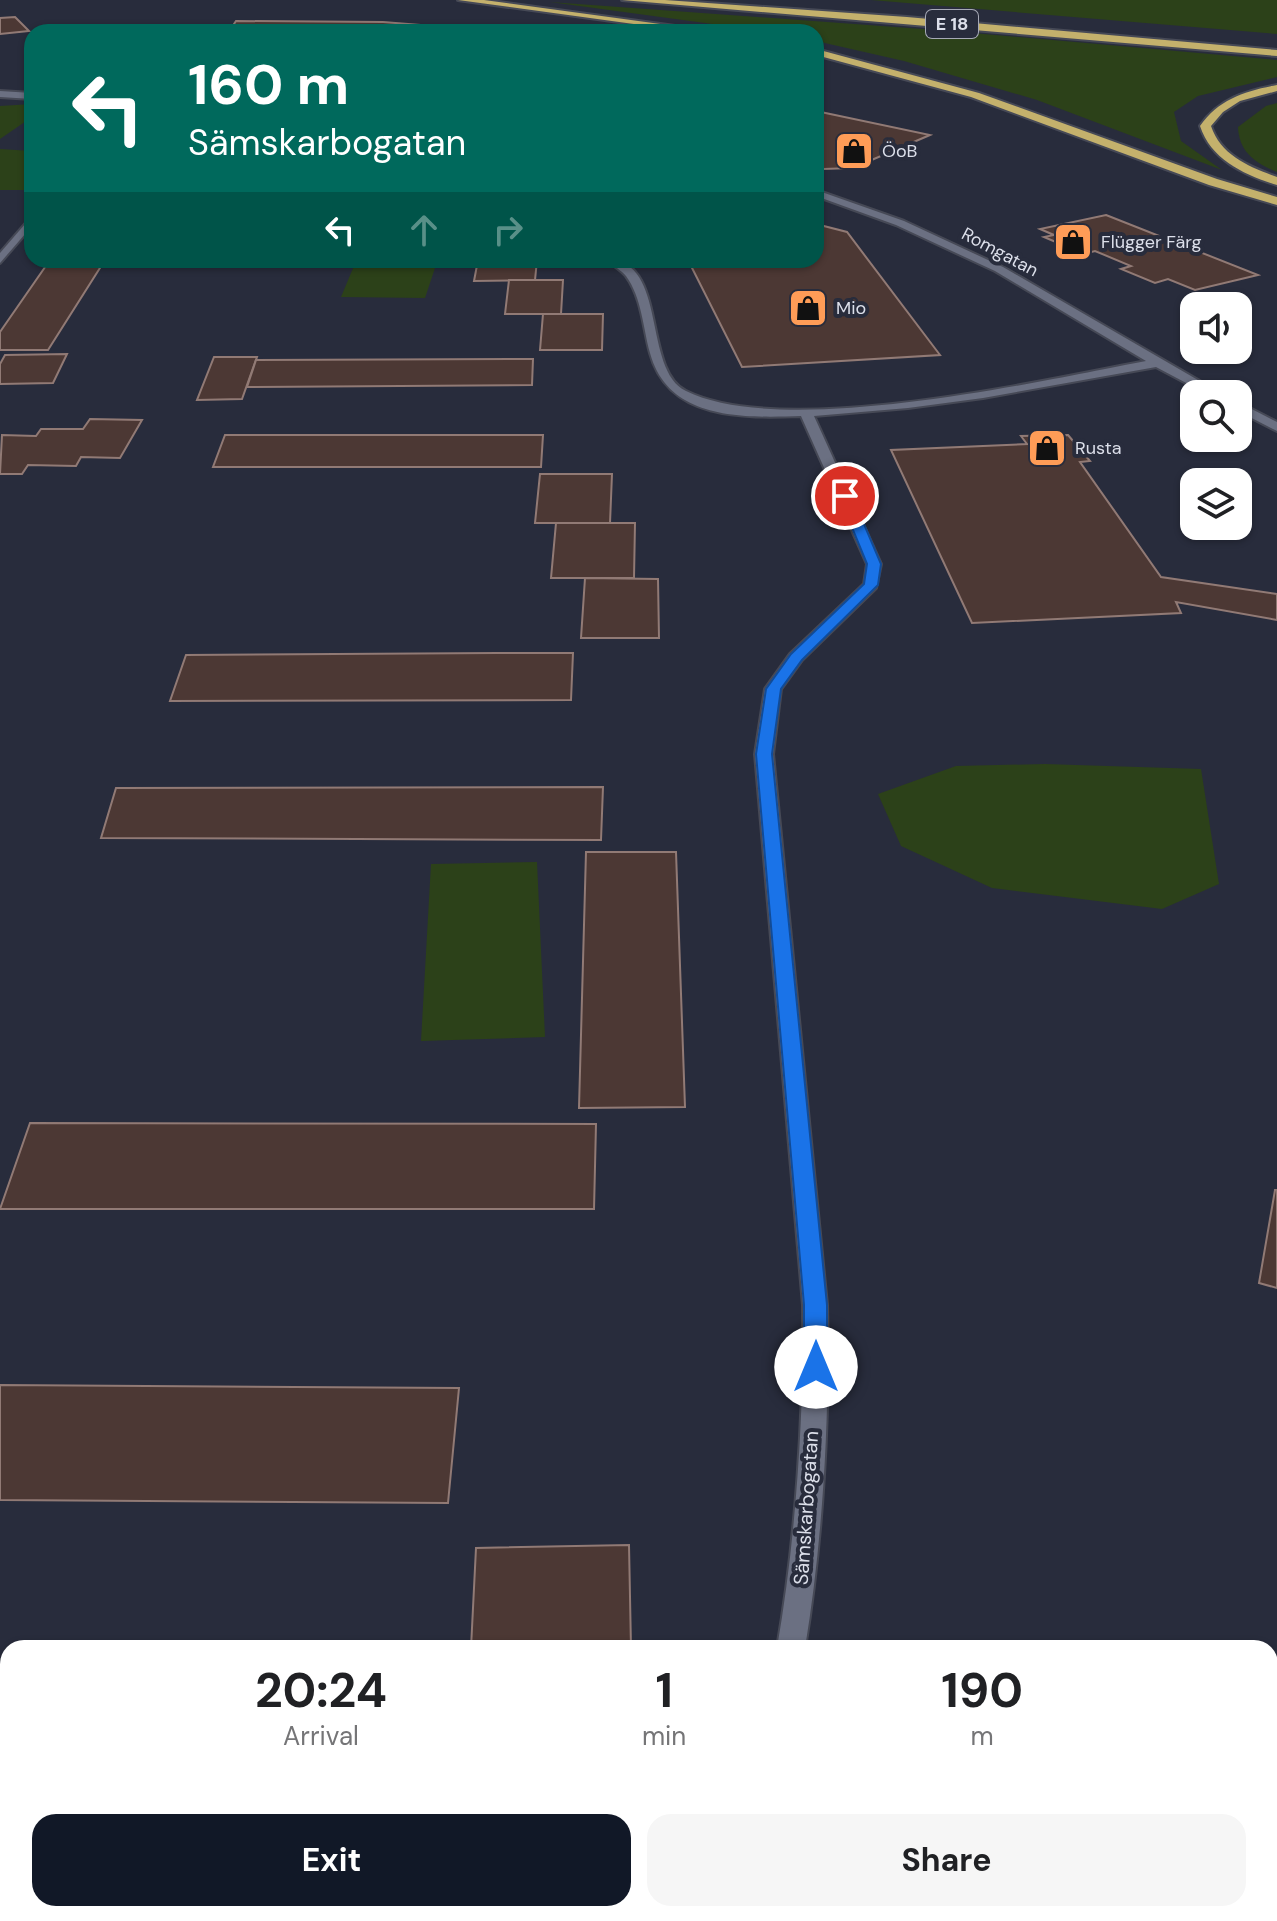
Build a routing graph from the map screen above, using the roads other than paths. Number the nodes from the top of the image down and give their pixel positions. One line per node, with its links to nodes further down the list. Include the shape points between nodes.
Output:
1 (463, 0): 5 (highway)
2 (627, 0): 8 (highway, E 18)
3 (788, 0): 4 (highway, E 18)
4 (994, 16)
5 (657, 24)
6 (1202, 34): 7 (highway)
7 (1277, 41)
8 (1277, 53)
9 (824, 54): 15 (highway, via 975,95)
10 (1277, 88): 13 (highway, via 1231,101 1205,126 1207,137 1228,157)
11 (0, 94): 12 (street)
12 (24, 96)
13 (1277, 181)
14 (824, 196): 19 (street, Romgatan, via 973,256)
15 (1277, 201)
16 (24, 229): 17 (street)
17 (0, 260)
18 (623, 268): 21 (street, via 642,297 665,381 680,395 705,407 743,413)
19 (1157, 363): 20 (street, Romgatan); 21 (street, via 927,403)
20 (1189, 380)
21 (806, 413): 24 (street, Sämskarbogatan, via 874,564 871,585 796,657 773,689 764,754 815,1305 816,1367)
22 (1252, 414): 23 (street)
23 (1277, 427)
24 (792, 1640)

